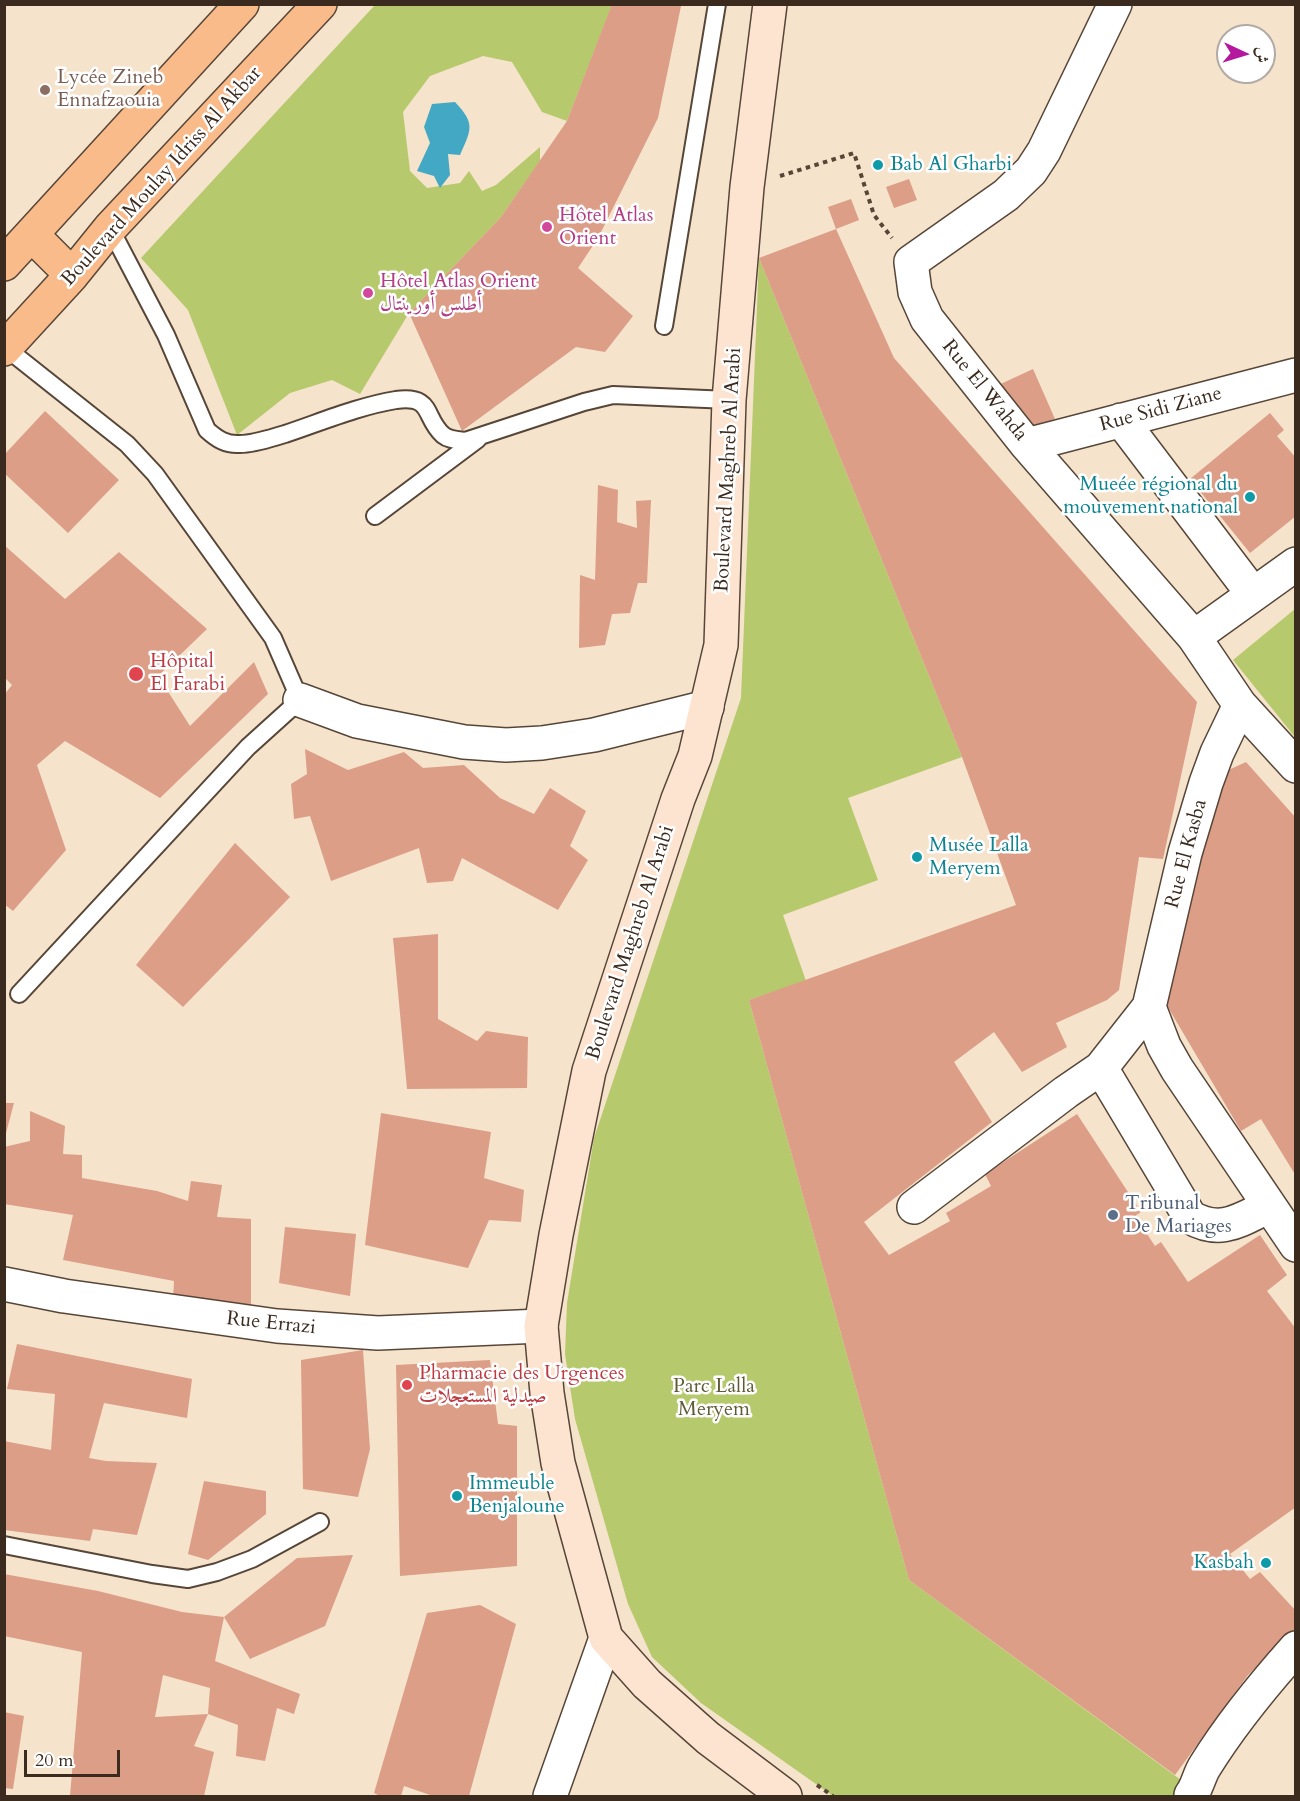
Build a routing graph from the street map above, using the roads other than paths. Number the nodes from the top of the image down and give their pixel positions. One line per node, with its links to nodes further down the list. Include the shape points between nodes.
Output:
1 (242, 4): 7 (main road)
2 (320, 4): 6 (main road, Boulevard Moulay Idriss Al Akbar)
3 (717, 4): 10 (lane)
4 (770, 4): 13 (main road, Boulevard Maghreb Al Arabi, via 747,187)
5 (1115, 4): 16 (street, Rue El Wahda, via 1031,171 1006,195 911,262 915,292 927,319)
6 (110, 228): 9 (main road, Boulevard Moulay Idriss Al Akbar); 15 (lane, via 166,335 207,430 219,441 240,444 265,440 369,407 411,399 422,402 443,435 452,440)
7 (32, 235): 8 (main road); 9 (main road)
8 (4, 264)
9 (72, 275): 11 (main road, Boulevard Moulay Idriss Al Akbar)
10 (664, 326)
11 (5, 348): 21 (lane, via 127,444 155,474 273,638)
12 (1296, 375): 14 (street, Rue Sidi Ziane)
13 (729, 400): 15 (lane, via 613,396); 23 (main road, Boulevard Maghreb Al Arabi, via 721,645)
14 (1121, 420): 16 (street, Rue Sidi Ziane); 19 (street)
15 (482, 437): 17 (lane)
16 (1028, 445): 20 (street, Rue El Wahda)
17 (375, 516)
18 (1296, 564): 19 (street)
19 (1253, 594): 20 (street)
20 (1194, 637): 22 (street, Rue El Wahda)
21 (300, 700): 23 (street, via 357,721 464,742 506,745 594,735); 25 (lane, via 248,747)
22 (1240, 705): 24 (street, Rue El Wahda); 26 (street, Rue El Kasba, via 1206,783 1185,853)
23 (707, 707): 32 (main road, Boulevard Maghreb Al Arabi, via 695,756 589,1071)
24 (1296, 766)
25 (19, 994)
26 (1149, 1007): 27 (street); 28 (street, via 1177,1069)
27 (1101, 1068): 28 (street, via 1190,1217 1215,1227 1234,1223); 29 (street)
28 (1269, 1206): 30 (street)
29 (914, 1207)
30 (1296, 1245)
31 (4, 1284): 32 (street, Rue Errazi, via 277,1326 378,1333)
32 (541, 1326): 35 (main road, Boulevard Maghreb Al Arabi, via 558,1463)
33 (320, 1522): 34 (lane, via 252,1559 188,1579)
34 (4, 1545)
35 (606, 1638): 38 (street); 39 (main road, Boulevard Maghreb Al Arabi, via 647,1684 699,1731)
36 (1296, 1648): 37 (street, via 1210,1758)
37 (1191, 1796)
38 (550, 1797)
39 (785, 1797)

